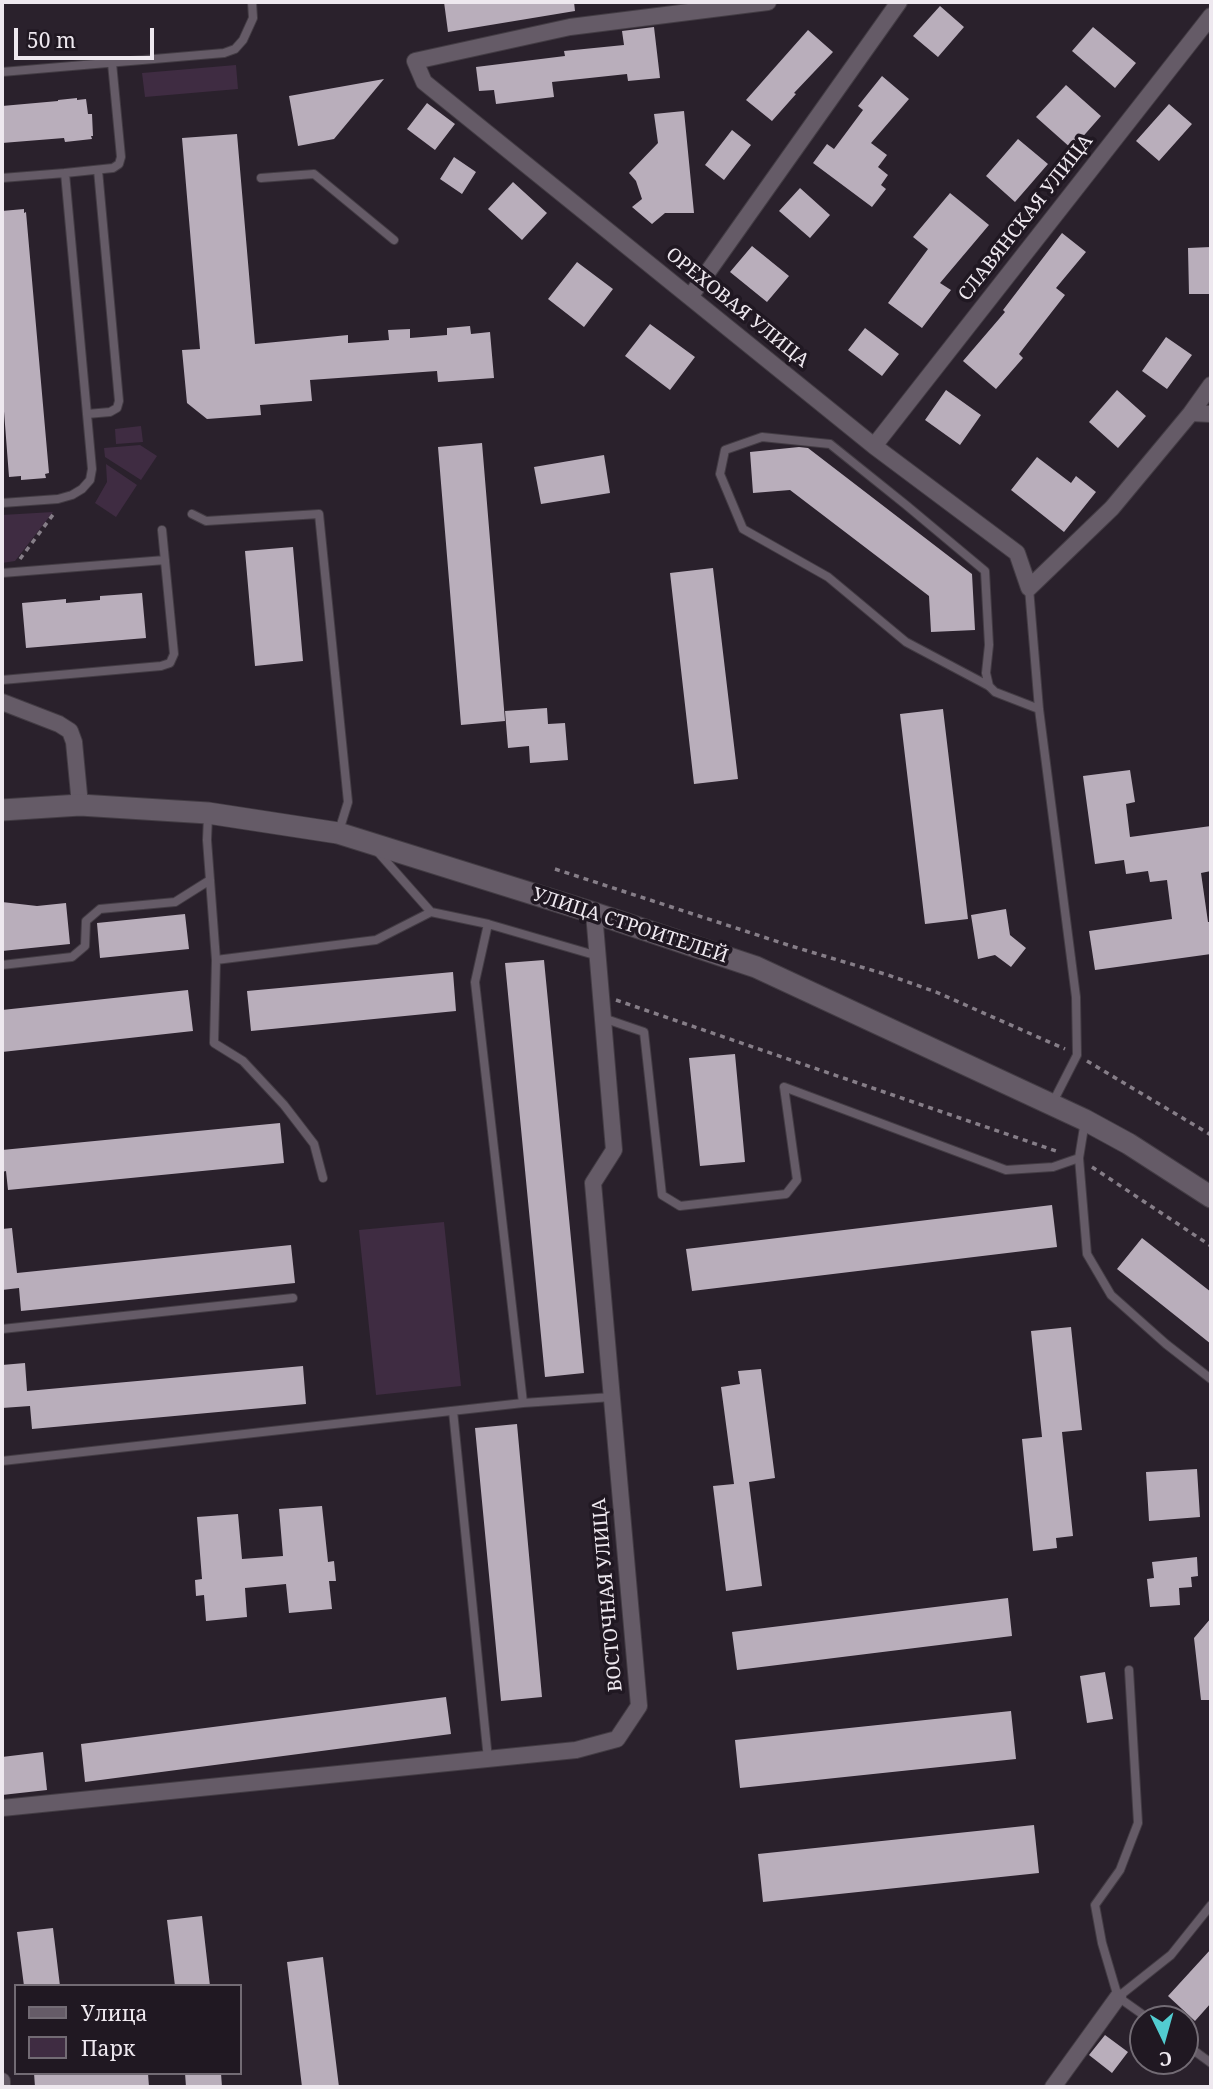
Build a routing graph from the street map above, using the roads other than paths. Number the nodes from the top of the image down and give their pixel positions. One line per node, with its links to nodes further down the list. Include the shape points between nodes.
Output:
1 (252, 2): 5 (lane, via 253,18 235,49)
2 (768, 2): 12 (street, ОРЕХОВАЯ УЛИЦА, via 570,27 415,61 424,82)
3 (899, 2): 12 (street)
4 (1211, 16): 17 (street, СЛАВЯНСКАЯ УЛИЦА)
5 (112, 63): 6 (lane); 7 (lane, via 121,158 113,169)
6 (2, 72)
7 (99, 170): 8 (lane); 15 (lane, via 119,401 110,412)
8 (65, 173): 9 (lane); 15 (lane)
9 (2, 178)
10 (261, 178): 11 (lane, via 314,174)
11 (394, 240)
12 (690, 297): 17 (street, ОРЕХОВАЯ УЛИЦА)
13 (1211, 385): 14 (street)
14 (1191, 413): 16 (street); 23 (street, via 1112,509)
15 (87, 414): 18 (lane, via 92,469 82,489 67,496)
16 (1211, 414)
17 (874, 446): 23 (street, ОРЕХОВАЯ УЛИЦА, via 1017,553)
18 (2, 503)
19 (192, 514): 31 (lane, via 206,521 319,514 348,802)
20 (162, 530): 21 (lane)
21 (165, 560): 22 (lane); 24 (lane, via 174,654 170,663)
22 (6, 573)
23 (1030, 588): 27 (lane)
24 (2, 680)
25 (989, 686): 25 (lane, via 906,642 828,577 743,529 720,474 725,450 762,437 830,444 985,571); 27 (lane)
26 (2, 702): 28 (street, via 70,731)
27 (1039, 709): 41 (lane, via 1076,997 1077,1055)
28 (80, 805): 29 (main road, УЛИЦА СТРОИТЕЛЕЙ); 30 (main road, УЛИЦА СТРОИТЕЛЕЙ)
29 (2, 810)
30 (208, 813): 31 (main road, УЛИЦА СТРОИТЕЛЕЙ); 33 (lane)
31 (338, 833): 32 (main road, УЛИЦА СТРОИТЕЛЕЙ)
32 (370, 843): 34 (lane); 35 (main road, УЛИЦА СТРОИТЕЛЕЙ)
33 (209, 880): 38 (lane); 39 (lane, via 175,902 100,908 86,921 85,946 72,957)
34 (431, 912): 36 (lane); 38 (lane, via 376,940)
35 (594, 913): 37 (street, ВОСТОЧНАЯ УЛИЦА); 41 (main road, УЛИЦА СТРОИТЕЛЕЙ, via 756,967)
36 (488, 924): 37 (lane); 50 (lane, via 475,982)
37 (598, 956): 40 (street, ВОСТОЧНАЯ УЛИЦА)
38 (216, 960): 44 (lane, via 214,1043 243,1061 284,1105 314,1144)
39 (2, 965)
40 (603, 1018): 43 (lane, via 644,1032 662,1195 680,1206 786,1194 797,1180 784,1087 1006,1170 1053,1167); 49 (street, ВОСТОЧНАЯ УЛИЦА, via 614,1150 593,1183)
41 (1051, 1105): 42 (main road, УЛИЦА СТРОИТЕЛЕЙ)
42 (1085, 1120): 43 (lane); 45 (main road, УЛИЦА СТРОИТЕЛЕЙ)
43 (1079, 1158): 48 (lane, via 1087,1254 1111,1295)
44 (323, 1178)
45 (1211, 1198)
46 (293, 1298): 47 (lane)
47 (2, 1329)
48 (1211, 1378)
49 (612, 1397): 50 (lane); 54 (street, ВОСТОЧНАЯ УЛИЦА, via 639,1706 617,1739 576,1750)
50 (523, 1403): 51 (lane)
51 (453, 1411): 52 (lane); 54 (lane)
52 (2, 1461)
53 (1129, 1670): 57 (lane, via 1138,1824 1120,1870 1095,1905)
54 (488, 1759): 55 (street, ВОСТОЧНАЯ УЛИЦА)
55 (2, 1808)
56 (1211, 1905): 57 (lane, via 1171,1955)
57 (1118, 1997): 58 (lane); 61 (street)
58 (1129, 2005)
59 (2, 2081): 60 (street)
60 (2, 2087)
61 (1053, 2087)

